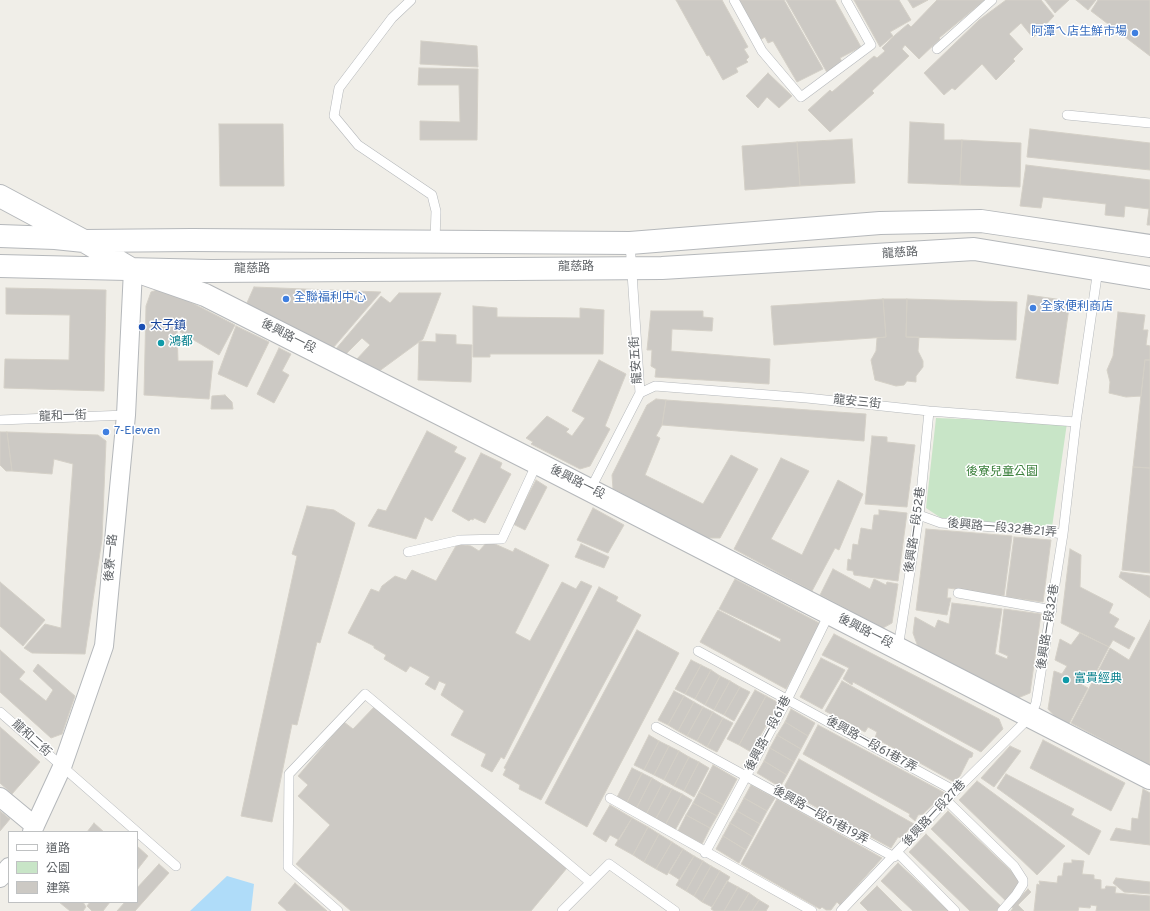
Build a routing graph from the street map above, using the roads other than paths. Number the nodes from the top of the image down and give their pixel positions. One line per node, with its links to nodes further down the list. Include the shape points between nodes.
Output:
1 (411, 0): 12 (lane, via 392,18 339,88 334,116 358,145 432,195 436,211)
2 (734, 0): 3 (lane, via 762,51 800,97 871,45)
3 (846, 0)
4 (992, 0): 5 (lane)
5 (938, 49)
6 (1067, 115): 7 (lane)
7 (1150, 123)
8 (0, 196): 11 (street, 後興路一段)
9 (880, 223): 13 (street); 14 (street, via 981,221); 15 (street)
10 (0, 236): 11 (street)
11 (84, 241): 12 (street); 19 (street, 後興路一段)
12 (435, 241): 13 (street)
13 (630, 243): 17 (lane, 龍安五街)
14 (1150, 246)
15 (879, 256): 17 (street, 龍慈路, via 662,268); 18 (street, 龍慈路, via 974,249)
16 (0, 266): 19 (street, 龍慈路)
17 (631, 267): 19 (street, 龍慈路); 21 (lane, 龍安五街)
18 (1098, 269): 20 (street, 龍慈路); 25 (lane, 後興路一段32巷)
19 (133, 270): 23 (street, 後寮一路); 26 (street, 後興路一段, via 205,295)
20 (1150, 278)
21 (640, 393): 22 (lane, 龍安三街, via 655,386); 27 (lane, 龍安五街)
22 (929, 411): 25 (lane, 龍安三街); 28 (lane, 後興路一段52巷)
23 (126, 415): 24 (lane, 龍和一街); 40 (street, 後寮一路, via 104,646)
24 (0, 420)
25 (1076, 422): 29 (lane, 後興路一段32巷)
26 (537, 463): 27 (street, 後興路一段); 30 (lane, via 502,539 460,540)
27 (590, 490): 33 (street, 後興路一段)
28 (918, 515): 29 (lane, 後興路一段32巷21弄, via 941,523); 34 (lane, 後興路一段52巷)
29 (1063, 534): 32 (lane, 後興路一段32巷)
30 (408, 552)
31 (958, 593): 32 (lane)
32 (1052, 610): 38 (lane, 後興路一段32巷, via 1036,703)
33 (829, 614): 34 (street, 後興路一段); 36 (lane, 後興路一段61巷)
34 (898, 649): 38 (street, 後興路一段)
35 (698, 651): 36 (lane, 後興路一段61巷7弄)
36 (787, 700): 41 (lane, 後興路一段61巷); 43 (lane, 後興路一段61巷7弄)
37 (0, 712): 40 (lane, 龍和二街)
38 (1030, 717): 42 (street, 後興路一段); 43 (lane, 後興路一段27巷)
39 (656, 727): 41 (lane, 後興路一段61巷19弄)
40 (62, 767): 47 (street, 後寮一路); 48 (lane, 龍和二街)
41 (746, 776): 50 (lane, 後興路一段61巷); 51 (lane, 後興路一段61巷19弄)
42 (1150, 778)
43 (955, 791): 46 (lane, 後興路一段27巷)
44 (0, 797): 47 (street)
45 (610, 798): 50 (lane)
46 (946, 800): 51 (lane, 後興路一段27巷); 64 (lane, via 1014,866 1023,880 1016,895)
47 (34, 829)
48 (136, 831)
49 (138, 833): 52 (lane, 龍和二街)
50 (705, 853): 60 (lane)
51 (896, 855): 56 (lane, 後興路一段27巷); 63 (lane, 後興路一段61巷19弄)
52 (176, 866)
53 (8, 868): 54 (street)
54 (0, 878)
55 (590, 882): 57 (lane, via 365,694 289,774 288,867); 58 (lane); 59 (lane, via 609,864)
56 (849, 904): 61 (lane, 後興路一段27巷); 62 (lane)
57 (338, 911)
58 (562, 911)
59 (675, 911)
60 (812, 911)
61 (841, 911)
62 (856, 911)
63 (955, 911)
64 (1002, 911)

